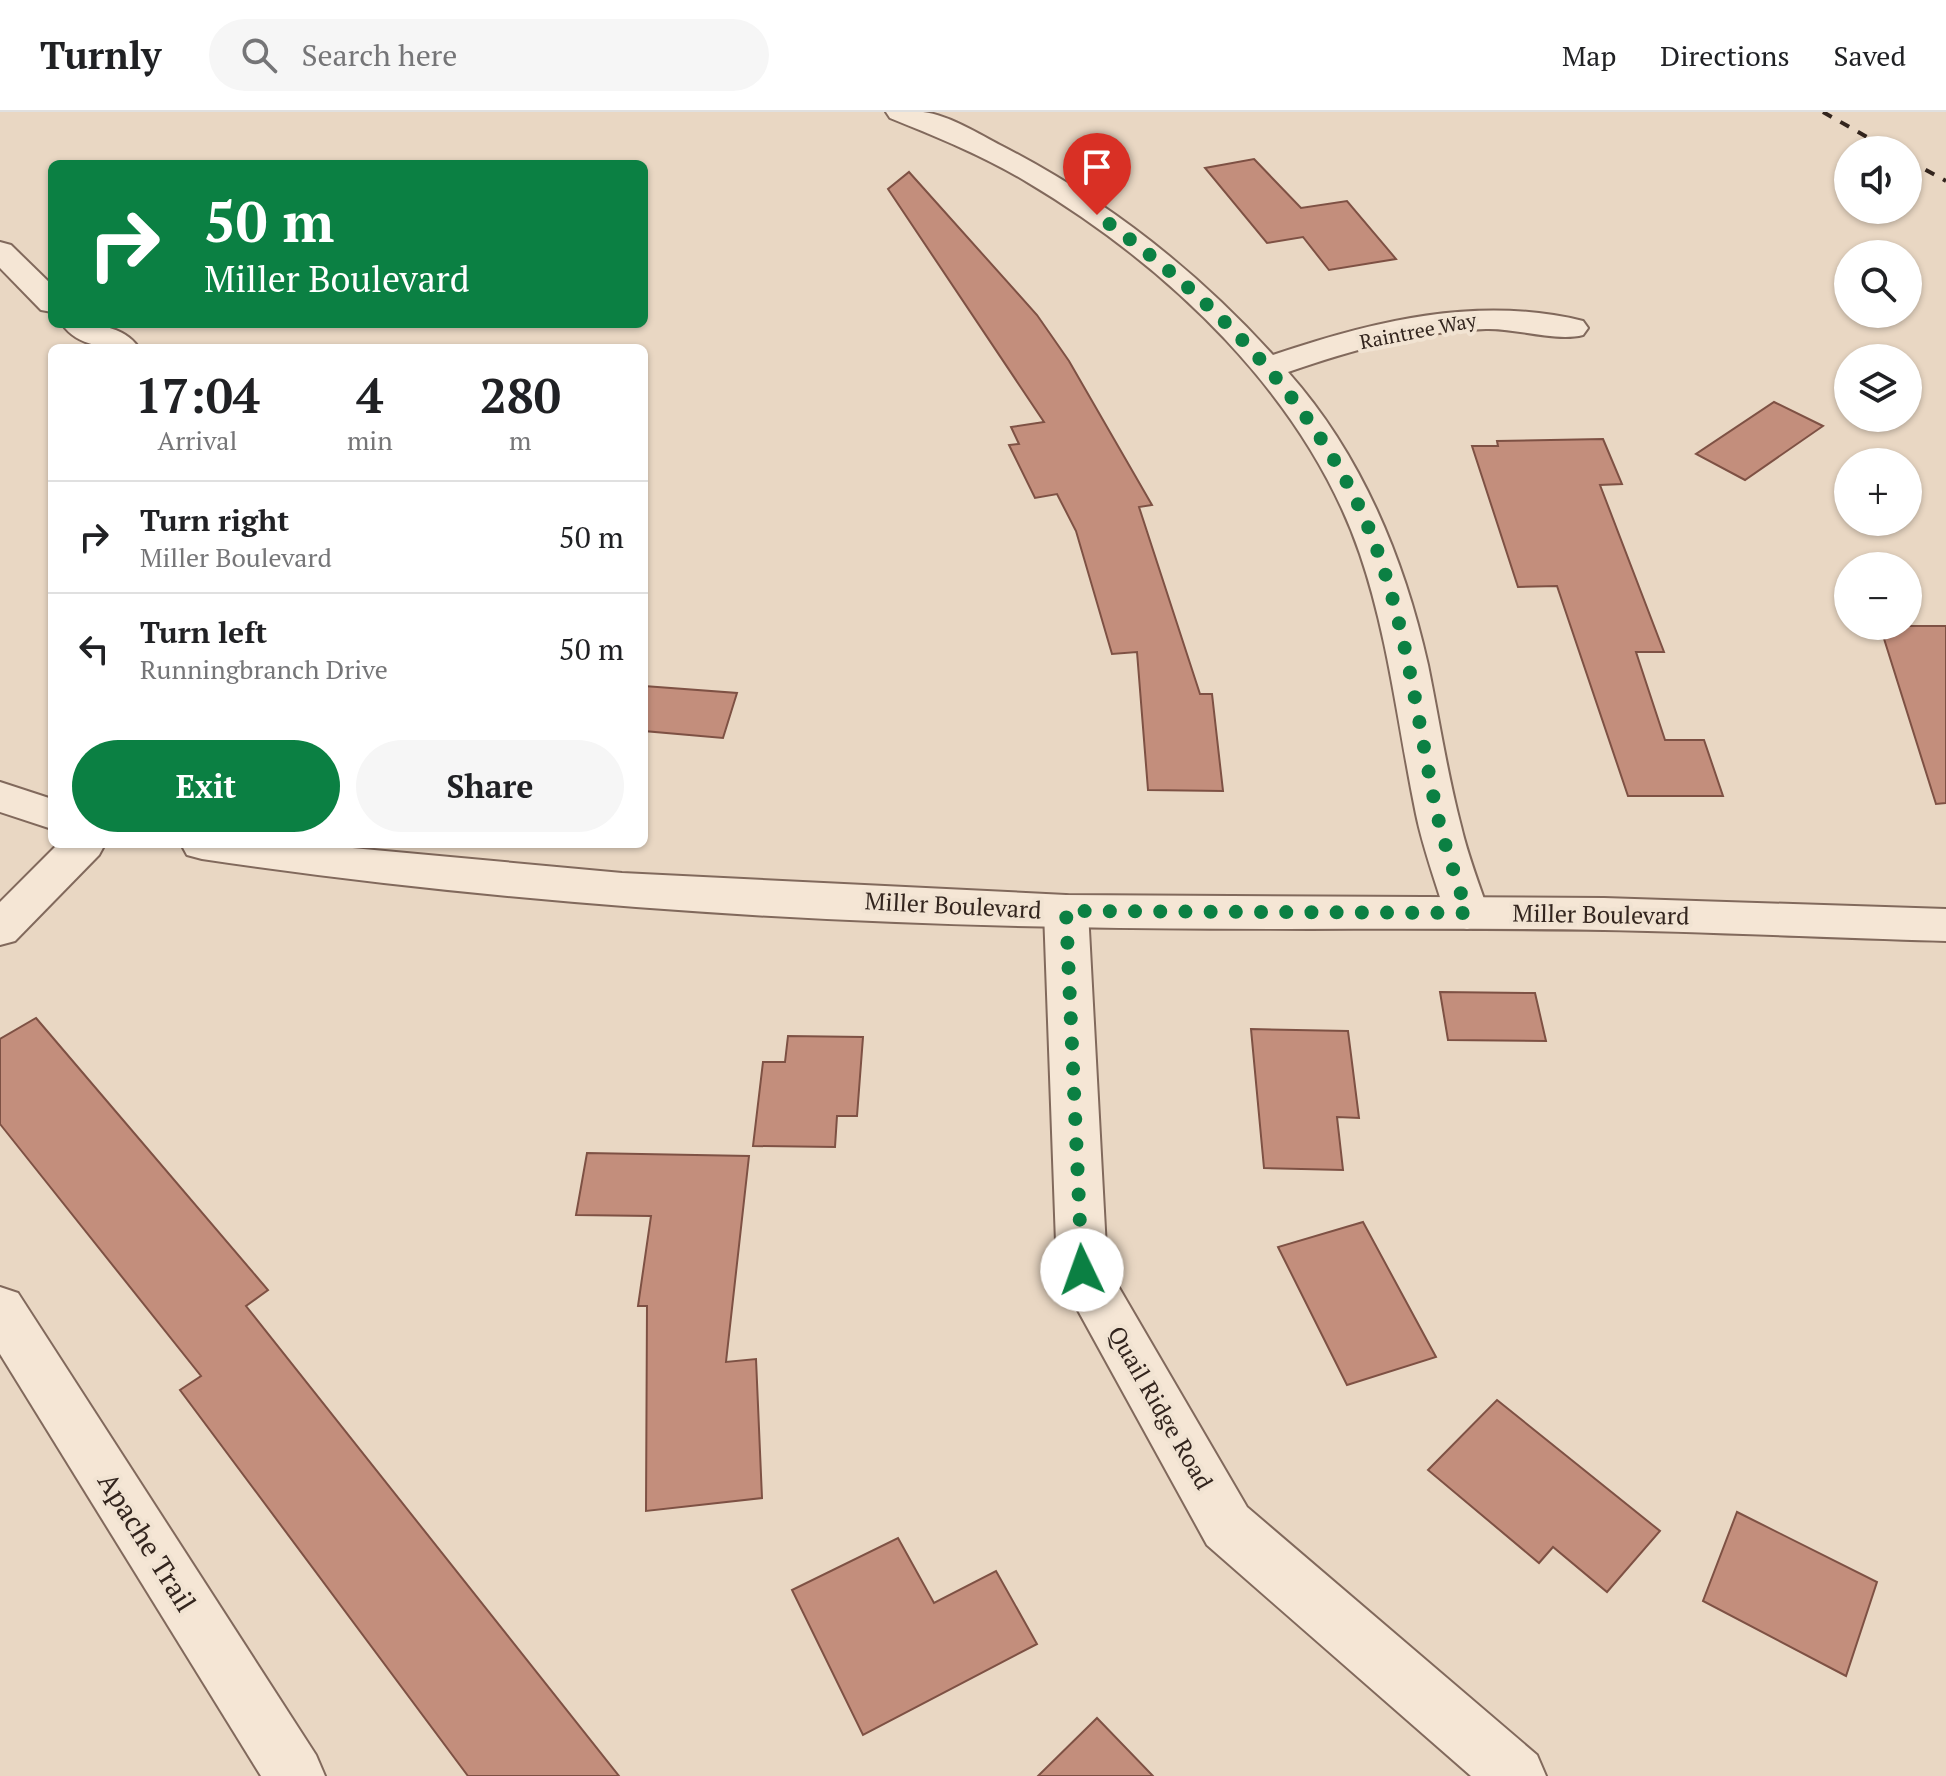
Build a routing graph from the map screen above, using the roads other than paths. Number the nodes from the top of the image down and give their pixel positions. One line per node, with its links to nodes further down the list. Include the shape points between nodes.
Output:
1 (900, 112): 7 (street, via 978,145 1075,200 1193,292)
2 (0, 251): 3 (street)
3 (48, 299)
4 (86, 328): 6 (street)
5 (1572, 328): 7 (street, Raintree Way, via 1521,320 1461,320)
6 (116, 344)
7 (1267, 368): 13 (street, via 1318,433 1364,517 1390,595 1438,817)
8 (0, 797): 9 (street)
9 (48, 813)
10 (80, 848): 15 (street)
11 (230, 848): 12 (street, Miller Boulevard, via 622,889)
12 (1066, 911): 13 (street, Miller Boulevard); 18 (street, Quail Ridge Road, via 1082,1270 1227,1526)
13 (1467, 913): 14 (street, Miller Boulevard)
14 (1946, 925)
15 (0, 929)
16 (0, 1309): 17 (street, Apache Trail)
17 (295, 1776)
18 (1516, 1776)

